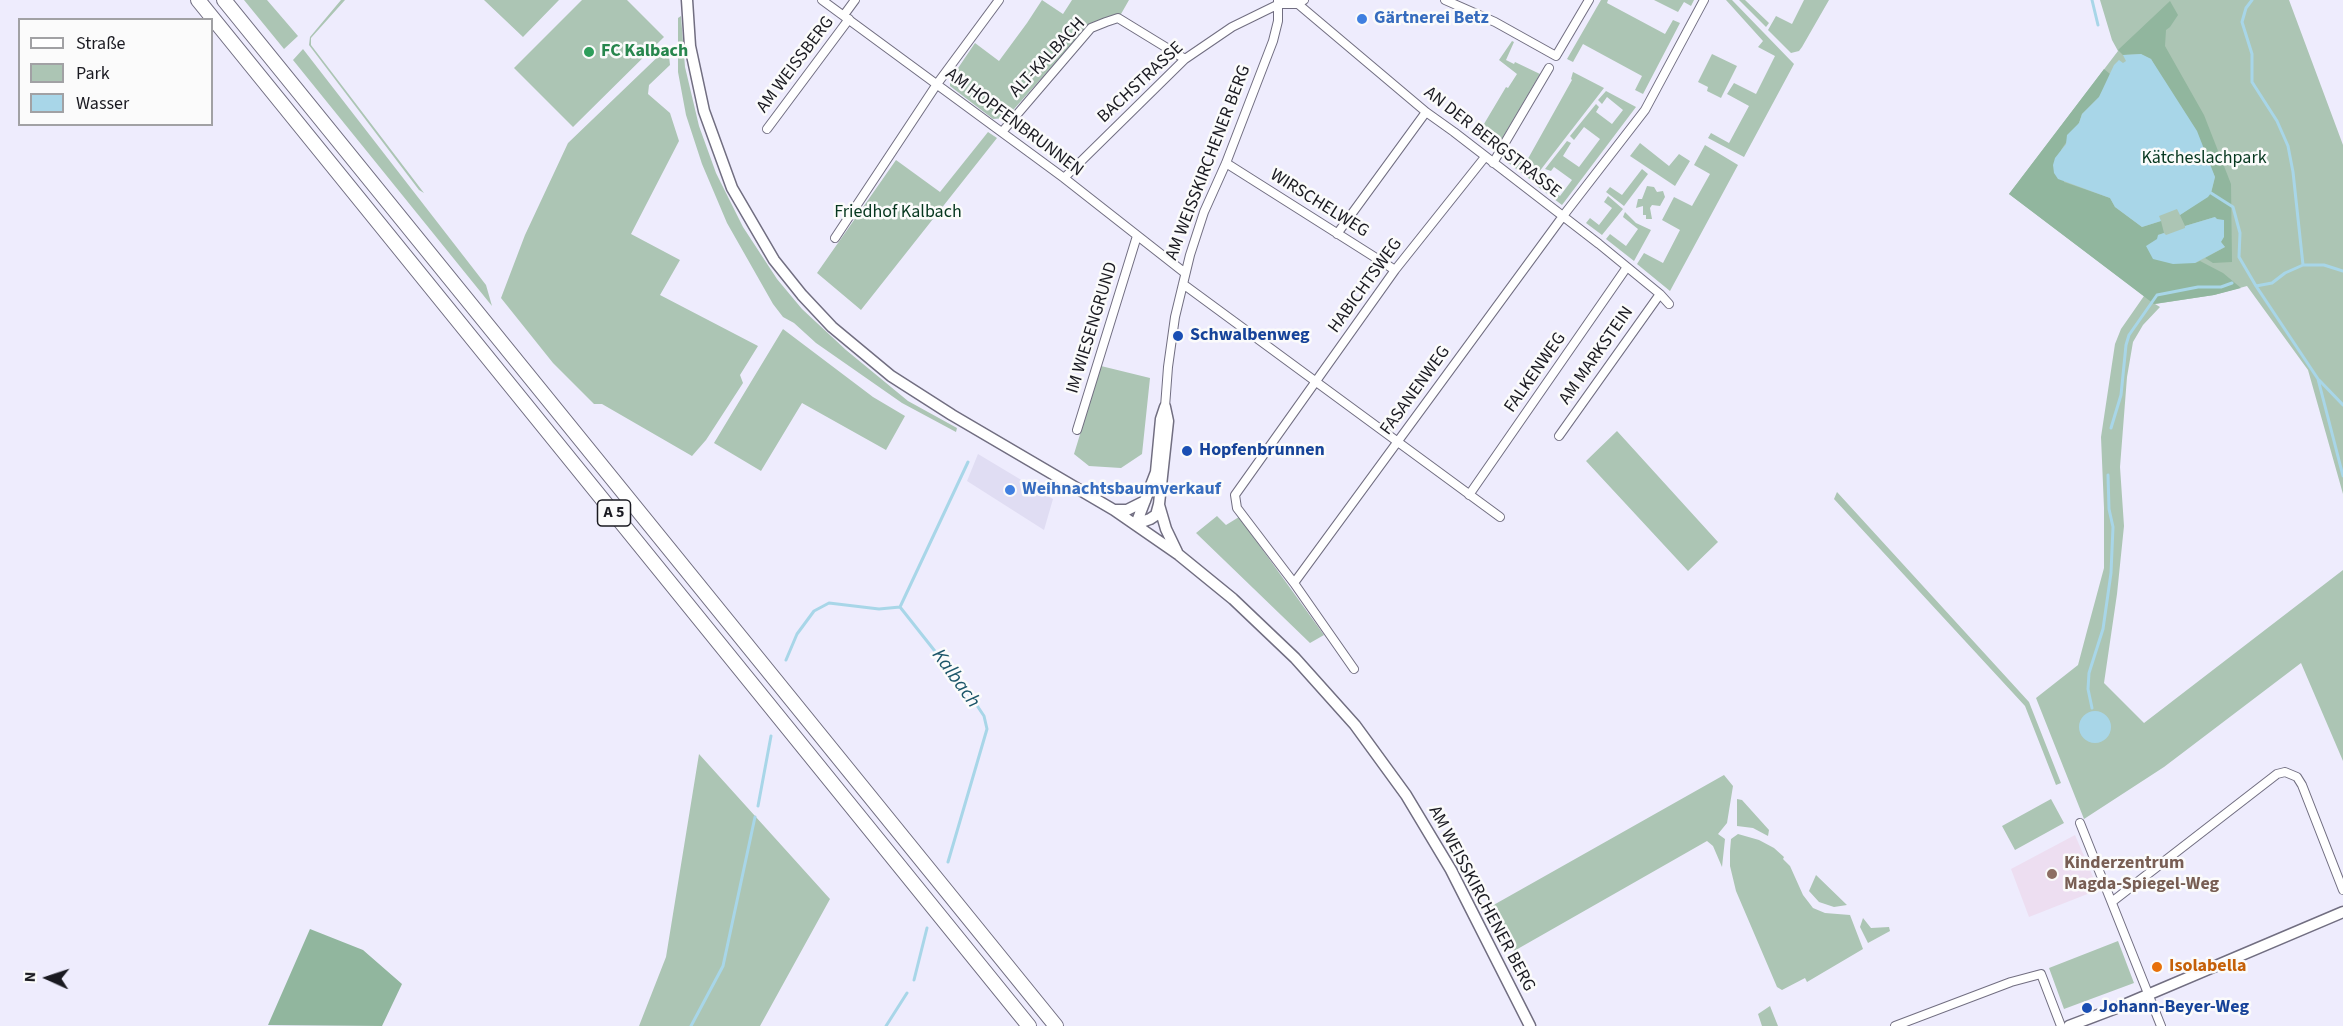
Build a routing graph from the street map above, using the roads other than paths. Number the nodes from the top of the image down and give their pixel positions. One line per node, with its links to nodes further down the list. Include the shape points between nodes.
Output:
1 (198, 0): 13 (highway, A 5)
2 (224, 0): 57 (highway, A 5)
3 (687, 0): 43 (main road, via 690,46 704,111 732,188 774,260 802,295 832,327 891,376)
4 (822, 0): 12 (street, AM HOPFENBRUNNEN)
5 (855, 0): 12 (street, AM WEISSBERG)
6 (999, 0): 17 (street)
7 (1445, 0): 8 (street, via 1556,56)
8 (1589, 0)
9 (1704, 0): 25 (street, FASANENWEG, via 1645,110)
10 (1279, 2): 11 (street); 15 (street, BACHSTRASSE); 23 (street, AM WEISSKIRCHENER BERG, via 1273,41)
11 (1301, 2): 18 (street, AN DER BERGSTRASSE)
12 (846, 17): 17 (street, AM HOPFENBRUNNEN); 19 (street, AM WEISSBERG)
13 (213, 18)
14 (213, 19): 56 (highway, A 5)
15 (1185, 59): 20 (street, ALT-KALBACH, via 1118,18 1106,22 1091,28); 24 (street, BACHSTRASSE)
16 (1549, 68): 22 (street)
17 (937, 84): 20 (street, AM HOPFENBRUNNEN); 28 (street)
18 (1426, 112): 21 (street, AN DER BERGSTRASSE); 26 (street)
19 (767, 129)
20 (1002, 132): 24 (street, AM HOPFENBRUNNEN)
21 (1485, 157): 22 (street, AN DER BERGSTRASSE); 30 (street, HABICHTSWEG)
22 (1493, 163): 25 (street, AN DER BERGSTRASSE)
23 (1226, 164): 26 (street, WIRSCHELWEG); 31 (street, AM WEISSKIRCHENER BERG, via 1204,212)
24 (1064, 178): 27 (street, AM HOPFENBRUNNEN)
25 (1563, 216): 29 (street, AN DER BERGSTRASSE); 39 (street, FASANENWEG)
26 (1337, 234): 30 (street, WIRSCHELWEG)
27 (1137, 236): 31 (street, AM HOPFENBRUNNEN); 37 (street, IM WIESENGRUND)
28 (835, 238)
29 (1627, 267): 33 (street, AN DER BERGSTRASSE); 40 (street, FALKENWEG)
30 (1395, 270): 35 (street, HABICHTSWEG)
31 (1185, 273): 32 (street, AM WEISSKIRCHENER BERG)
32 (1182, 284): 35 (street); 36 (street, AM WEISSKIRCHENER BERG)
33 (1660, 294): 34 (street, AN DER BERGSTRASSE); 38 (street, AM MARKSTEIN)
34 (1669, 304)
35 (1315, 382): 39 (street); 47 (street, HABICHTSWEG, via 1234,495 1237,508)
36 (1165, 407): 41 (main road, AM WEISSKIRCHENER BERG, via 1156,472); 42 (main road, AM WEISSKIRCHENER BERG, via 1168,421)
37 (1077, 430)
38 (1559, 436)
39 (1397, 442): 40 (street); 47 (street, FASANENWEG)
40 (1469, 495): 44 (street)
41 (1145, 501): 43 (main road, via 1127,510); 45 (main road, AM WEISSKIRCHENER BERG)
42 (1159, 504): 45 (main road, via 1156,515); 46 (main road, AM WEISSKIRCHENER BERG)
43 (1114, 510): 45 (main road)
44 (1500, 518)
45 (1136, 524): 46 (main road, AM WEISSKIRCHENER BERG)
46 (1179, 555): 58 (main road, AM WEISSKIRCHENER BERG, via 1295,658 1355,724 1406,795 1451,870)
47 (1294, 583): 48 (street)
48 (1354, 669)
49 (2080, 823): 51 (street)
50 (2343, 890): 51 (street, via 2302,785 2297,777 2284,772)
51 (2112, 901): 53 (street)
52 (2343, 912): 55 (main road)
53 (2129, 942): 54 (street); 55 (street)
54 (2120, 946)
55 (2148, 995): 61 (main road); 62 (street)
56 (1029, 1026)
57 (1056, 1026)
58 (1530, 1026)
59 (1895, 1026): 60 (street, via 2011,982 2045,975)
60 (2061, 1026)
61 (2069, 1026)
62 (2161, 1026)

